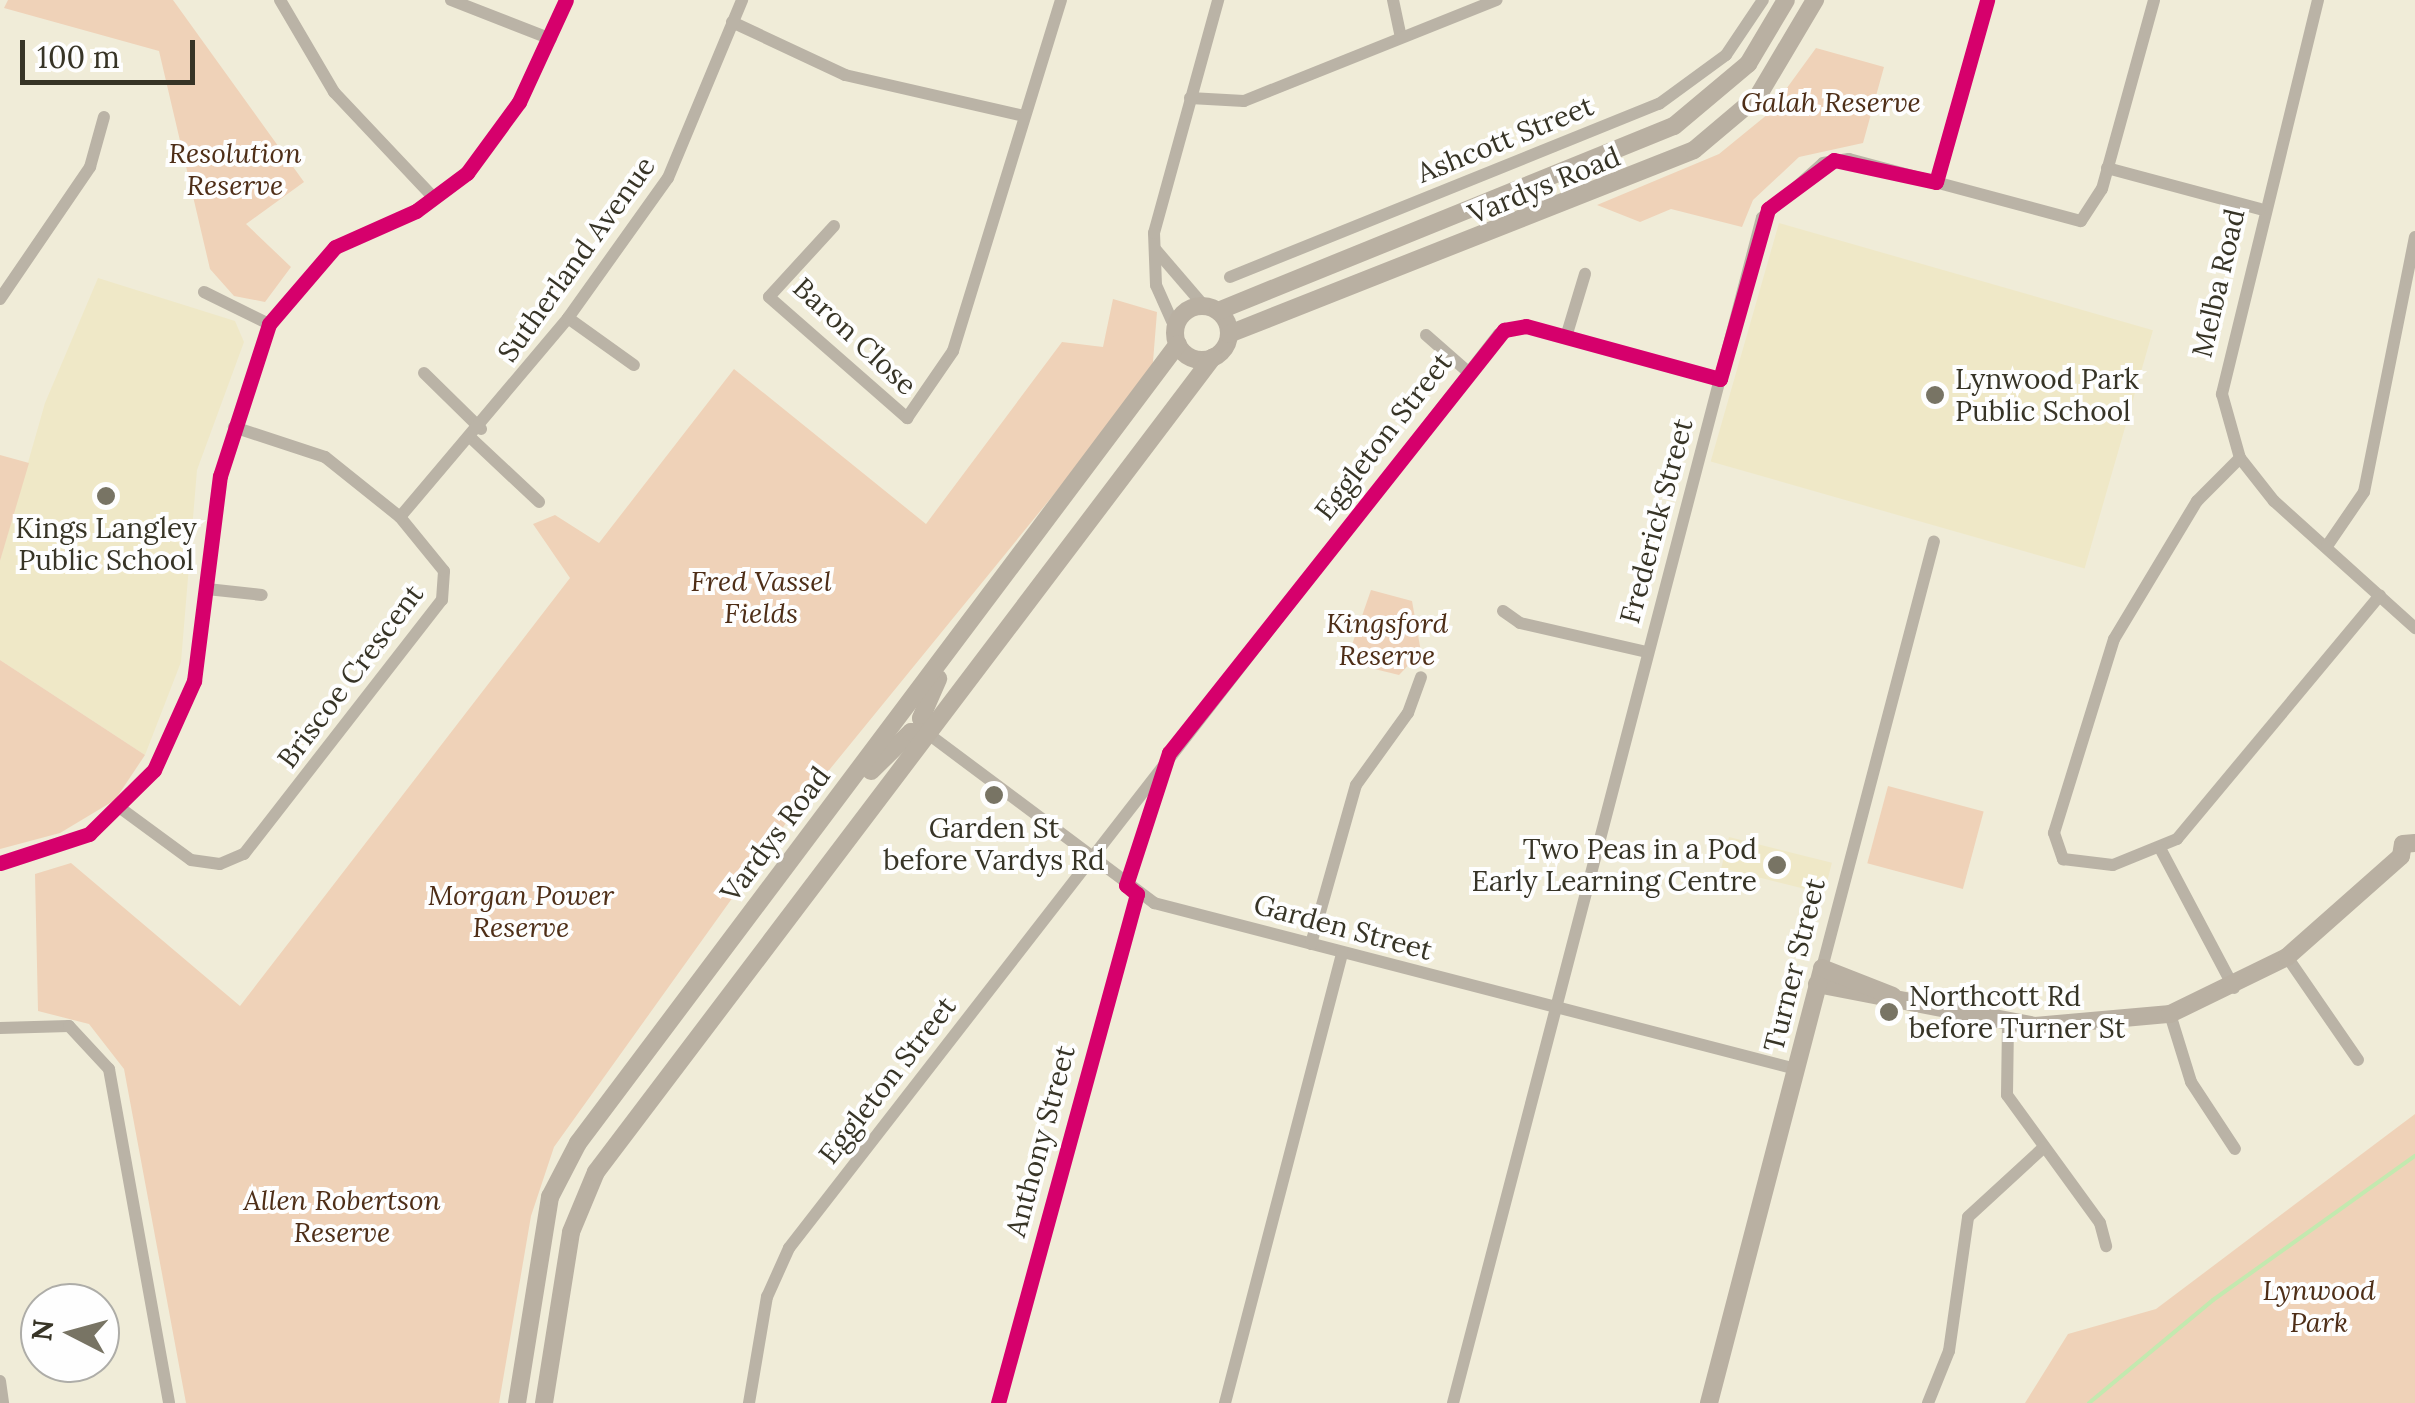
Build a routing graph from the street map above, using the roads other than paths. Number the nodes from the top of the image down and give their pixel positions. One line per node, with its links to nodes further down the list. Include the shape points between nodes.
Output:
1 (280, 0): 23 (street, via 334,92)
2 (452, 0): 17 (street)
3 (566, 0): 17 (street)
4 (742, 0): 15 (street, Sutherland Avenue)
5 (1061, 0): 19 (street)
6 (1218, 0): 18 (street)
7 (1393, 0): 16 (street)
8 (1497, 0): 16 (street)
9 (1763, 0): 29 (street, Ashcott Street, via 1726,55 1660,104)
10 (1786, 0): 32 (main road, Vardys Road, via 1748,64 1674,126)
11 (1815, 0): 35 (main road, Vardys Road, via 1758,96 1694,150)
12 (1987, 0): 22 (street)
13 (2154, 0): 21 (street, Frederick Street)
14 (2318, 0): 24 (street, Melba Road)
15 (732, 22): 19 (street, via 845,75); 33 (street, Sutherland Avenue, via 682,154)
16 (1401, 37): 18 (street, via 1244,100)
17 (551, 38): 23 (street, via 498,138)
18 (1190, 98): 27 (street)
19 (1024, 116): 25 (street, Baron Close, via 953,351 907,418 769,297)
20 (104, 117): 31 (street, via 90,166)
21 (2107, 168): 22 (street, Frederick Street, via 2081,221); 24 (street)
22 (1936, 182): 43 (street, Frederick Street, via 1834,160 1768,209)
23 (435, 199): 34 (street, via 326,253)
24 (2260, 209): 46 (street, Melba Road, via 2224,364)
25 (834, 226)
26 (2415, 237): 50 (street, via 2364,492)
27 (1154, 247): 32 (street, via 1174,281); 37 (street, via 1156,285)
28 (1585, 274): 38 (street)
29 (1230, 277)
30 (204, 292): 34 (street)
31 (0, 299)
32 (1211, 308): 35 (main road); 37 (main road, via 1182,315)
33 (568, 318): 40 (street); 45 (street, Sutherland Avenue)
34 (268, 324): 44 (street)
35 (1229, 334): 39 (main road)
36 (1426, 335): 41 (street)
37 (1177, 337): 39 (main road, via 1190,356); 56 (main road, Vardys Road)
38 (1566, 337): 41 (street, Eggleton Street, via 1514,326); 43 (street, Eggleton Street)
39 (1213, 357): 59 (main road)
40 (634, 365)
41 (1466, 370): 60 (street, Eggleton Street)
42 (424, 373): 45 (street)
43 (1720, 378): 57 (street, Frederick Street)
44 (234, 427): 48 (street, Briscoe Crescent, via 325,457); 51 (street)
45 (477, 434): 47 (street); 48 (street, Sutherland Avenue)
46 (2240, 458): 50 (street); 64 (street, via 2197,501 2114,639 2053,849 2062,860 2113,865)
47 (538, 502)
48 (400, 517): 61 (street, Briscoe Crescent, via 444,572 439,608 253,846 228,862 199,862)
49 (1934, 541): 72 (street, Turner Street)
50 (2327, 546): 52 (street)
51 (207, 589): 53 (street); 61 (street, via 187,706)
52 (2380, 594): 55 (street); 64 (street, via 2310,669 2204,813)
53 (262, 595)
54 (1503, 611): 57 (street, via 1520,623)
55 (2415, 628)
56 (959, 638): 59 (main road, via 922,712); 62 (main road, Vardys Road)
57 (1646, 652): 74 (street, Frederick Street)
58 (1421, 677): 69 (street, via 1408,713 1356,785)
59 (927, 733): 62 (main road, via 904,737); 65 (street, Garden Street); 87 (main road, via 596,1172 572,1232)
60 (1169, 752): 65 (street, Eggleton Street); 68 (street, Anthony Street)
61 (123, 810): 67 (street, via 60,849)
62 (819, 822): 86 (main road, Vardys Road, via 562,1172)
63 (2415, 842): 66 (main road, via 2403,844)
64 (2162, 850): 73 (street)
65 (1090, 858): 68 (street, Garden Street); 88 (street, Eggleton Street, via 789,1248 767,1296)
66 (2408, 858): 71 (main road)
67 (0, 863)
68 (1131, 889): 69 (street, Garden Street); 89 (street, Anthony Street)
69 (1311, 944): 70 (street, Garden Street)
70 (1342, 953): 74 (street, Garden Street); 90 (street)
71 (2287, 957): 73 (main road); 78 (street)
72 (1820, 976): 76 (main road); 79 (main road, Turner Street)
73 (2234, 988): 75 (main road)
74 (1555, 1008): 79 (street, Garden Street); 91 (street, Frederick Street)
75 (2170, 1014): 76 (main road, via 2081,1028); 81 (street, via 2191,1082)
76 (2008, 1022): 80 (street, via 2004,1087)
77 (0, 1028): 85 (street, via 70,1026 109,1068)
78 (2358, 1060)
79 (1796, 1068): 92 (main road, Turner Street)
80 (2044, 1148): 82 (street, via 2100,1223); 93 (street, via 1984,1195 1964,1226 1949,1351)
81 (2235, 1149)
82 (2106, 1246)
83 (0, 1381): 84 (street)
84 (3, 1403)
85 (170, 1403)
86 (516, 1403)
87 (544, 1403)
88 (750, 1403)
89 (998, 1403)
90 (1225, 1403)
91 (1453, 1403)
92 (1709, 1403)
93 (1928, 1403)

